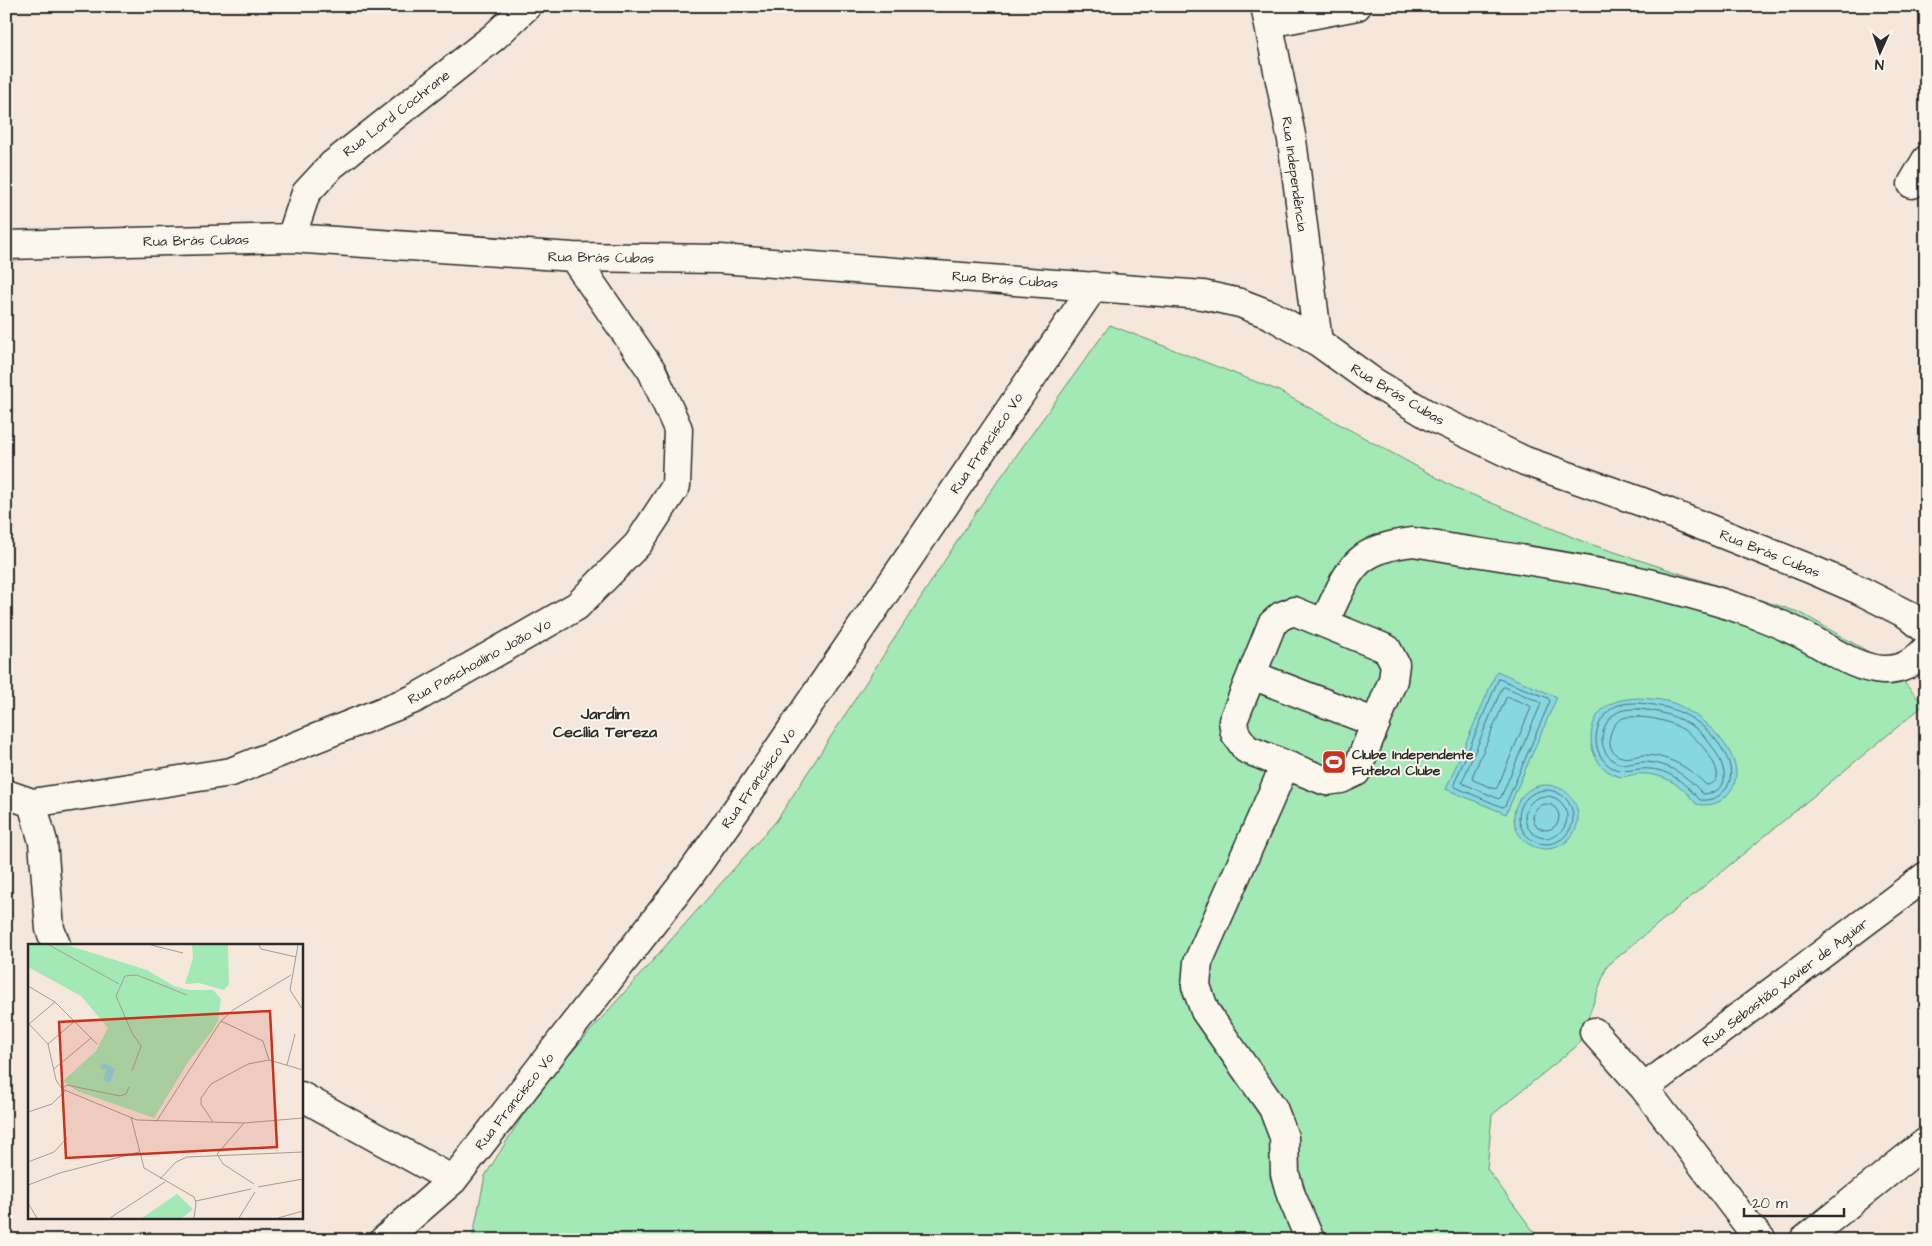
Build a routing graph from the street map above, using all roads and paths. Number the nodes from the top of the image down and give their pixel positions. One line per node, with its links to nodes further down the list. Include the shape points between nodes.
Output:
1 (527, 6): 6 (street, Rua Lord Cochrane, via 494,37 332,165 306,193)
2 (1357, 6): 3 (street)
3 (1267, 14): 10 (street, Rua Independência, via 1292,140)
4 (1926, 160): 5 (street)
5 (1912, 184)
6 (291, 238): 7 (street, Rua Brás Cubas); 8 (street, Rua Brás Cubas)
7 (6, 245)
8 (572, 258): 9 (street, Rua Brás Cubas, via 720,258); 18 (street, Rua Paschoalino João Vo, via 652,371 678,429 676,486 638,544 577,606 414,699 231,772)
9 (1094, 286): 10 (street, Rua Brás Cubas, via 1202,295 1240,303 1271,315); 25 (street, Rua Francisco Vo, via 690,875)
10 (1318, 342): 11 (street, Rua Brás Cubas, via 1372,381 1430,416 1525,461 1642,502)
11 (1920, 615)
12 (1324, 623): 13 (street, via 1346,577 1357,562 1390,544 1413,542 1665,586 1753,613 1861,665 1885,670 1903,666 1914,662); 14 (street, via 1294,610 1281,616 1272,624); 15 (street, via 1387,649 1395,664 1393,680)
13 (1926, 649)
14 (1252, 675): 15 (street); 16 (street, via 1233,721 1236,733 1246,749)
15 (1376, 723): 16 (street, via 1356,772 1341,779 1326,781)
16 (1285, 765): 27 (street, via 1198,962 1196,986 1204,1011 1273,1108 1284,1137 1285,1174)
17 (6, 794): 18 (street)
18 (32, 803): 20 (street, via 43,842 50,929)
19 (1926, 876): 22 (street, Rua Sebastião Xavier de Aguiar)
20 (56, 944)
21 (1594, 1032): 22 (street)
22 (1644, 1088): 28 (street)
23 (302, 1097): 25 (street)
24 (1926, 1142): 29 (street)
25 (453, 1180): 26 (street, Rua Francisco Vo)
26 (384, 1240)
27 (1310, 1240)
28 (1762, 1240)
29 (1804, 1240)

